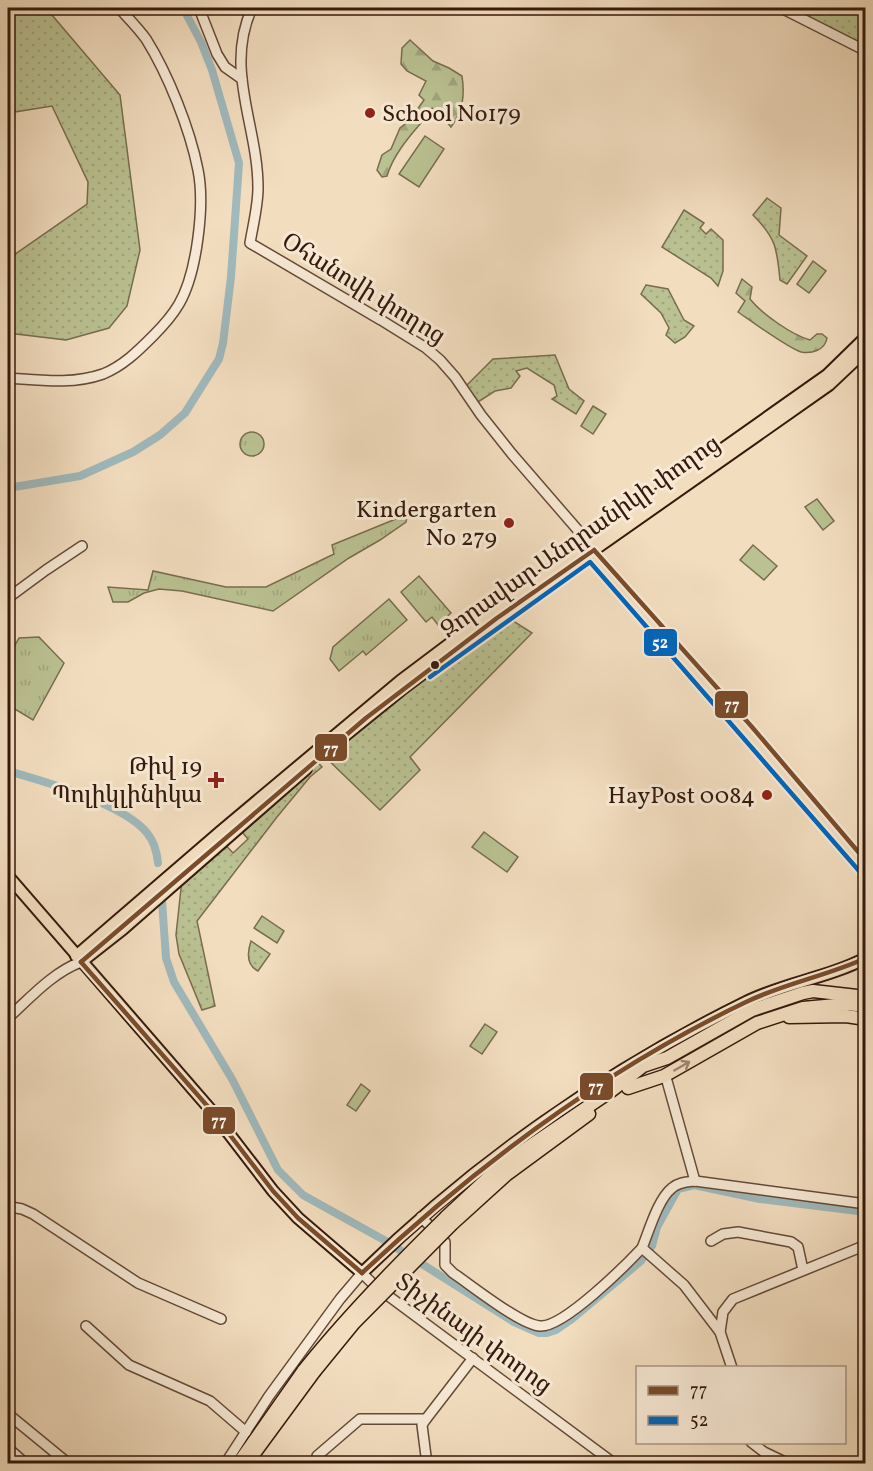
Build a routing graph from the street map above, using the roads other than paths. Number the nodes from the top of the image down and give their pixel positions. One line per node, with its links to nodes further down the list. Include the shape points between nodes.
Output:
1 (119, 8): 9 (street, via 144,36 168,81 192,146 201,199 188,284 170,318 121,365 82,379)
2 (199, 8): 6 (street, via 217,54 225,67)
3 (252, 8): 6 (street, Օհանովի փողոց, via 240,49)
4 (781, 8): 5 (street)
5 (866, 51)
6 (242, 79): 11 (street, Օհանովի փողոց, via 258,189 250,243 440,360)
7 (866, 337): 11 (main road, Զորավար Անդրանիկի փողոց, via 827,375)
8 (866, 350): 11 (main road, Զորավար Անդրանիկի փողոց, via 829,385)
9 (8, 378)
10 (82, 546): 12 (street)
11 (590, 548): 13 (main road, Օհանովի փողոց, via 748,722); 14 (main road, Օհանովի փողոց); 17 (main road, Զորավար Անդրանիկի փողոց, via 495,615 315,756 123,929)
12 (8, 598)
13 (866, 862)
14 (866, 867)
15 (8, 876): 17 (main road, Տիչինայի փողոց)
16 (866, 958): 25 (main road, via 749,1001)
17 (76, 961): 22 (street); 38 (main road, Տիչինայի փողոց, via 220,1121 273,1191)
18 (866, 989): 19 (highway, via 821,987)
19 (813, 991): 20 (highway); 26 (highway, via 752,1010 667,1058)
20 (866, 997)
21 (866, 1006): 23 (highway, via 803,1008)
22 (8, 1018)
23 (769, 1019): 24 (highway); 28 (highway, one-way to 23, via 664,1076)
24 (866, 1019)
25 (656, 1054): 26 (highway); 32 (main road, via 581,1096)
26 (643, 1066): 28 (highway); 33 (highway, via 502,1165)
27 (667, 1081): 29 (street)
28 (628, 1088): 33 (highway)
29 (695, 1181): 30 (street); 36 (street, via 682,1182 662,1200)
30 (866, 1204)
31 (9, 1207): 39 (street, via 33,1214 138,1283)
32 (422, 1217): 36 (street, via 445,1242 445,1265 453,1273 518,1317 539,1326 563,1318); 38 (main road)
33 (449, 1221): 44 (highway, bridge, via 369,1293)
34 (711, 1241): 37 (street, via 738,1232 791,1242 798,1247)
35 (866, 1245): 37 (street)
36 (646, 1252): 41 (street, via 684,1286)
37 (803, 1270): 41 (street, via 733,1299 723,1312)
38 (362, 1273): 42 (street, Տիչինայի փողոց); 47 (street)
39 (222, 1318)
40 (86, 1326): 47 (street, via 129,1365 210,1401)
41 (720, 1332): 43 (street)
42 (473, 1358): 46 (street); 57 (street, Տիչինայի փողոց)
43 (731, 1366)
44 (309, 1371): 54 (highway); 55 (highway)
45 (8, 1414): 52 (street)
46 (426, 1419): 50 (street, via 360,1419); 56 (street, via 422,1425)
47 (246, 1432): 53 (street)
48 (752, 1444): 58 (street)
49 (8, 1448): 51 (street)
50 (316, 1456)
51 (26, 1464)
52 (69, 1464)
53 (225, 1464)
54 (238, 1464)
55 (247, 1464)
56 (427, 1464)
57 (615, 1464)
58 (789, 1464)

